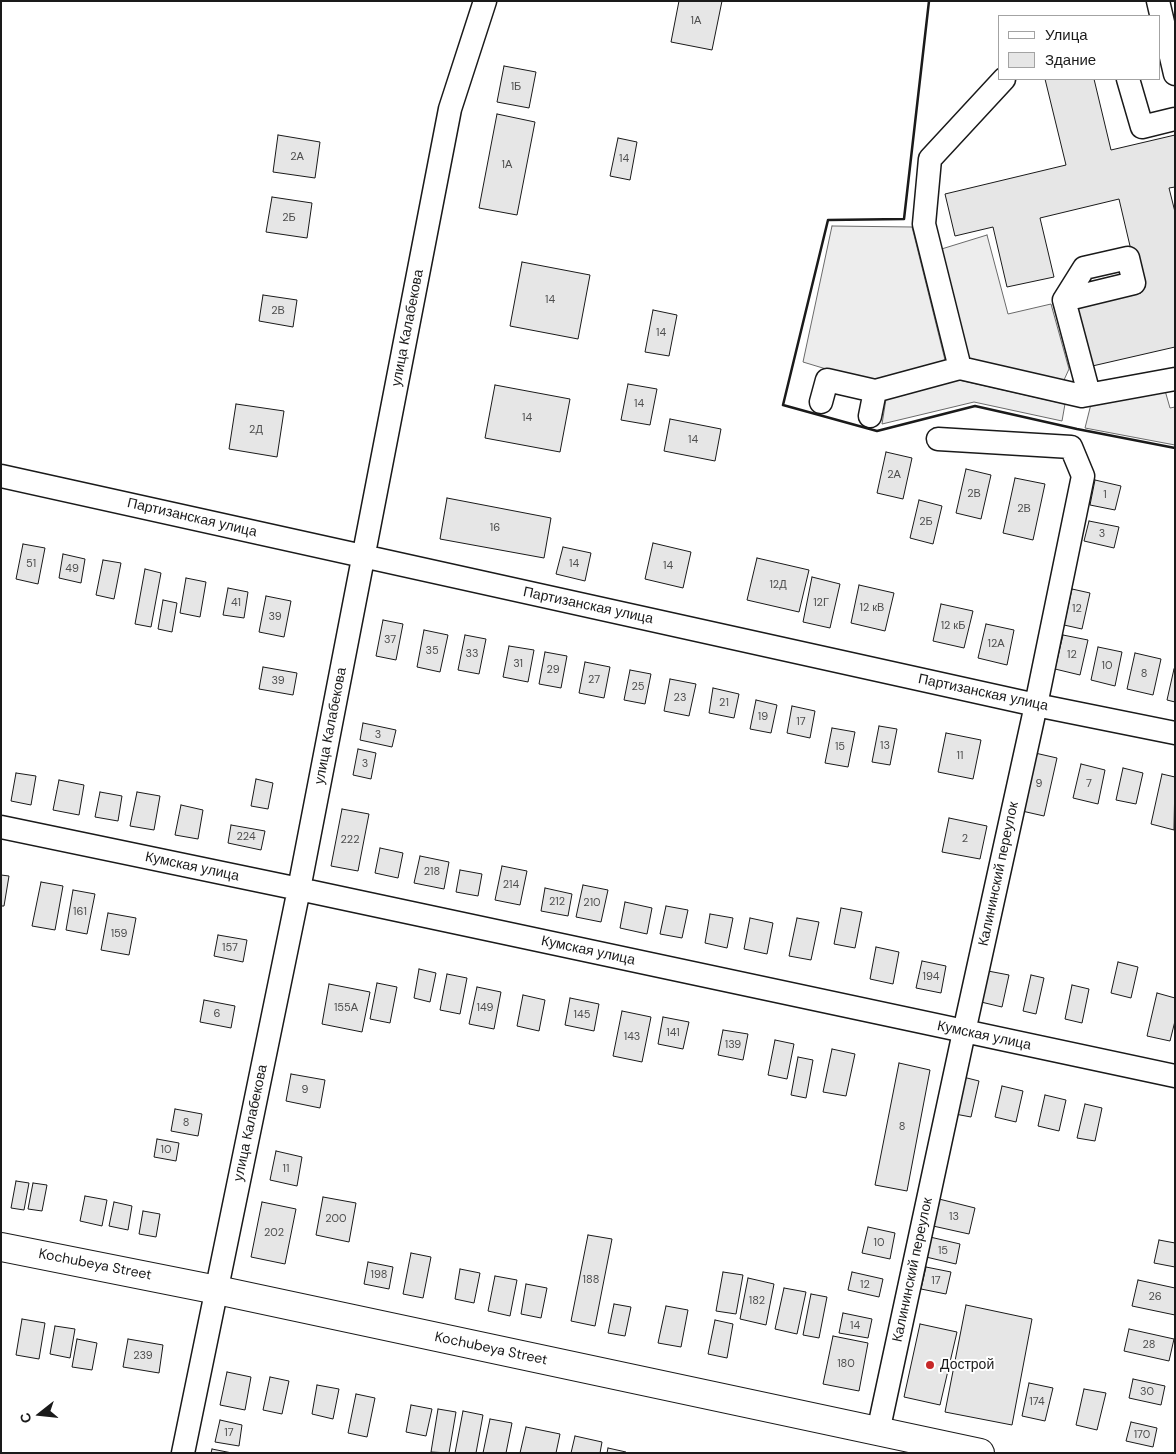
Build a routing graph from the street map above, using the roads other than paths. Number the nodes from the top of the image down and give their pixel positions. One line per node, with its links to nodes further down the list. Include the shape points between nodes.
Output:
1 (485, 1): 16 (street, улица Калабекова, via 450,109)
2 (1158, 1): 3 (street)
3 (1175, 74)
4 (1003, 80): 8 (street, via 930,159 924,224)
5 (1128, 80): 6 (street, via 1142,127)
6 (1175, 119)
7 (1064, 300): 11 (street)
8 (960, 368): 10 (street); 11 (street, via 1082,396)
9 (1175, 379): 11 (street)
10 (875, 390): 12 (street, via 828,380); 13 (street)
11 (1089, 394)
12 (820, 402)
13 (870, 416)
14 (938, 439): 17 (street, Калининский переулок, via 1071,448 1082,476)
15 (1, 476): 16 (street, Партизанская улица)
16 (363, 556): 17 (street, Партизанская улица); 20 (street, улица Калабекова)
17 (1036, 705): 18 (street, Партизанская улица); 21 (street, Калининский переулок)
18 (1175, 733)
19 (1, 827): 20 (street, Кумская улица)
20 (299, 889): 21 (street, Кумская улица); 24 (street, улица Калабекова)
21 (964, 1032): 22 (street, Кумская улица); 25 (street, Калининский переулок)
22 (1175, 1076)
23 (1, 1247): 24 (main road, Kochubeya Street)
24 (217, 1290): 25 (main road, Kochubeya Street); 27 (street, улица Калабекова)
25 (878, 1432): 26 (main road, Kochubeya Street)
26 (910, 1446): 28 (main road, Kochubeya Street)
27 (183, 1453)
28 (980, 1453)

